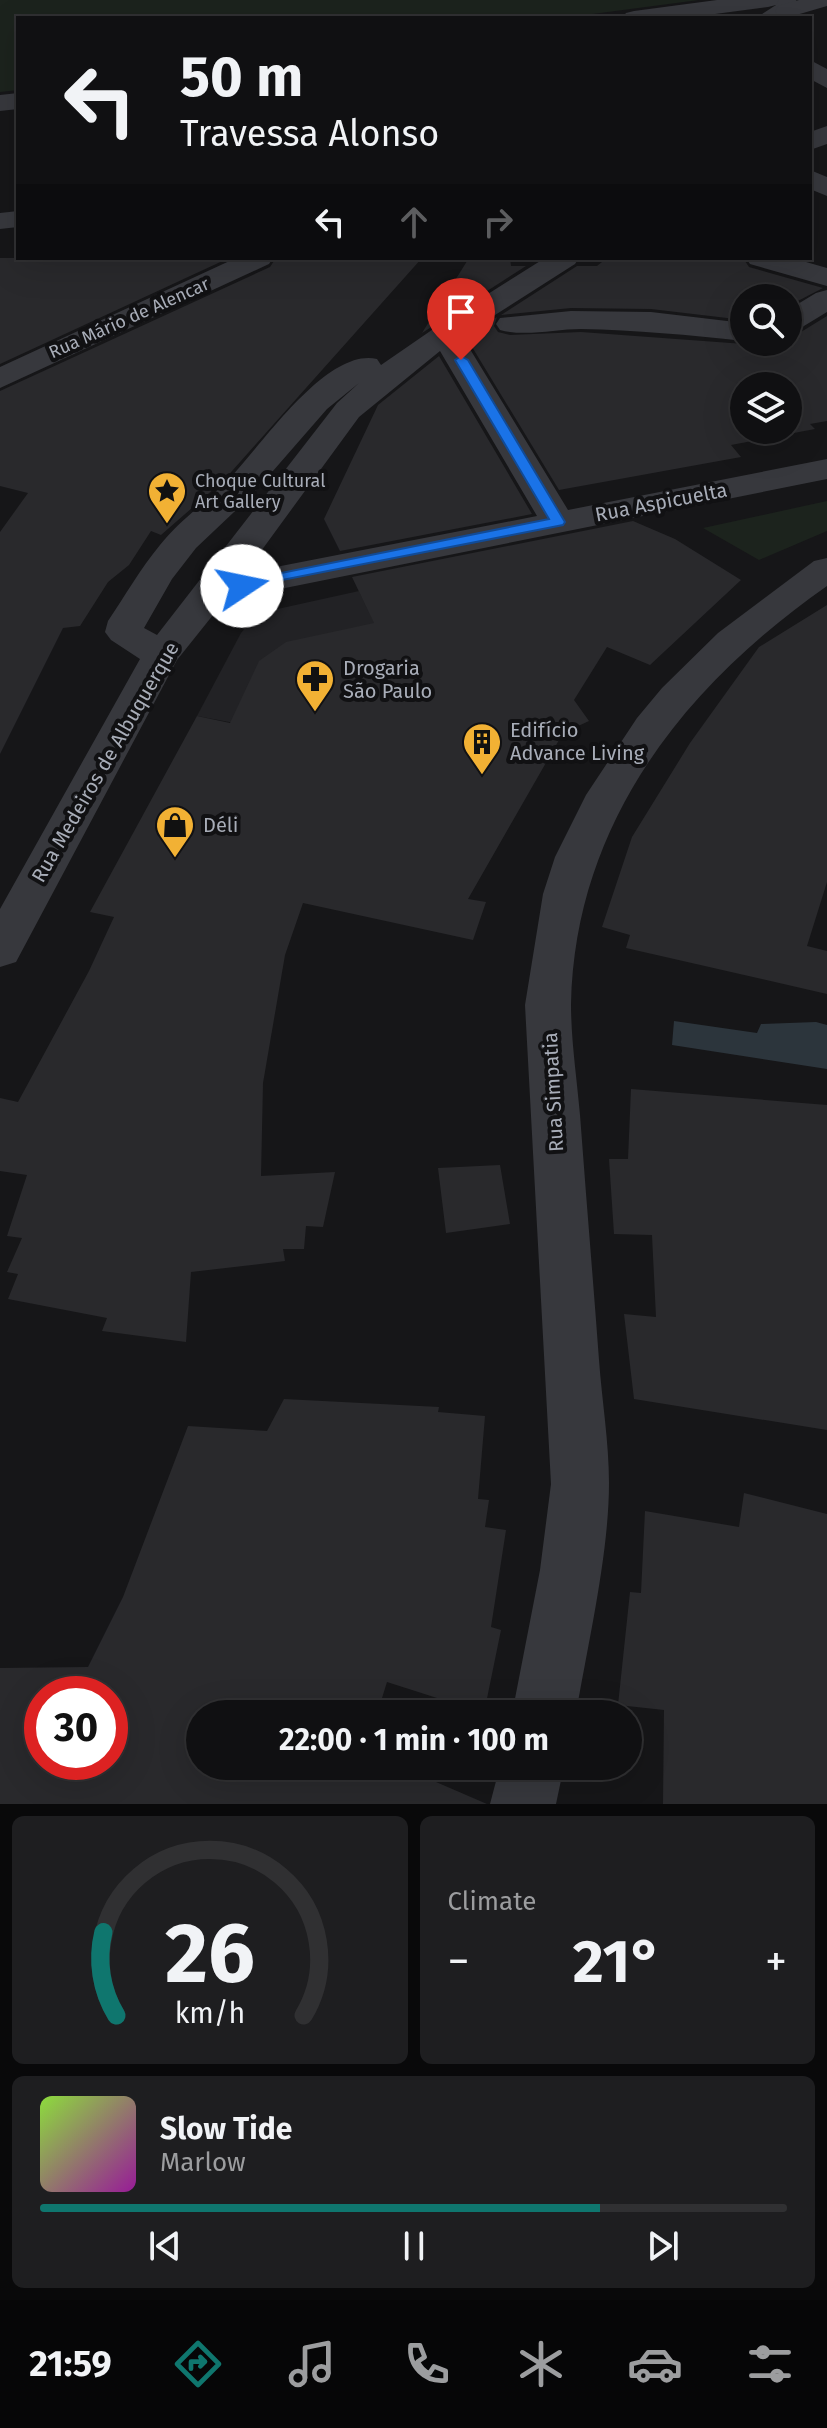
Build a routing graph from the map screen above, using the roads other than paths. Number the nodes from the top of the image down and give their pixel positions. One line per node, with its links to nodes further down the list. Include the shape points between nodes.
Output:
1 (823, 0): 2 (street)
2 (777, 7): 3 (street)
3 (743, 11): 4 (street)
4 (665, 16)
5 (255, 260): 14 (street, Rua Mário de Alencar)
6 (562, 260): 13 (street, Rua Medeiros de Albuquerque)
7 (767, 260): 8 (street)
8 (827, 277)
9 (827, 299): 10 (street)
10 (802, 314)
11 (511, 324): 12 (street, via 651,321)
12 (730, 330)
13 (442, 336): 16 (street); 18 (street, Rua Medeiros de Albuquerque, via 374,384 348,410); 19 (street, via 398,350 337,382 301,414 245,483 183,540 124,632)
14 (0, 379)
15 (827, 469): 16 (street, Rua Aspicuelta)
16 (558, 522): 18 (street, Rua Aspicuelta)
17 (827, 569): 21 (street, Rua Simpatia, via 721,648 664,709 625,763 588,830 557,926 548,1005 580,1484)
18 (213, 591): 19 (street, Rua Medeiros de Albuquerque)
19 (161, 655): 20 (street, Rua Medeiros de Albuquerque)
20 (0, 950)
21 (547, 1700)
22 (529, 1780): 23 (street)
23 (523, 1804)

